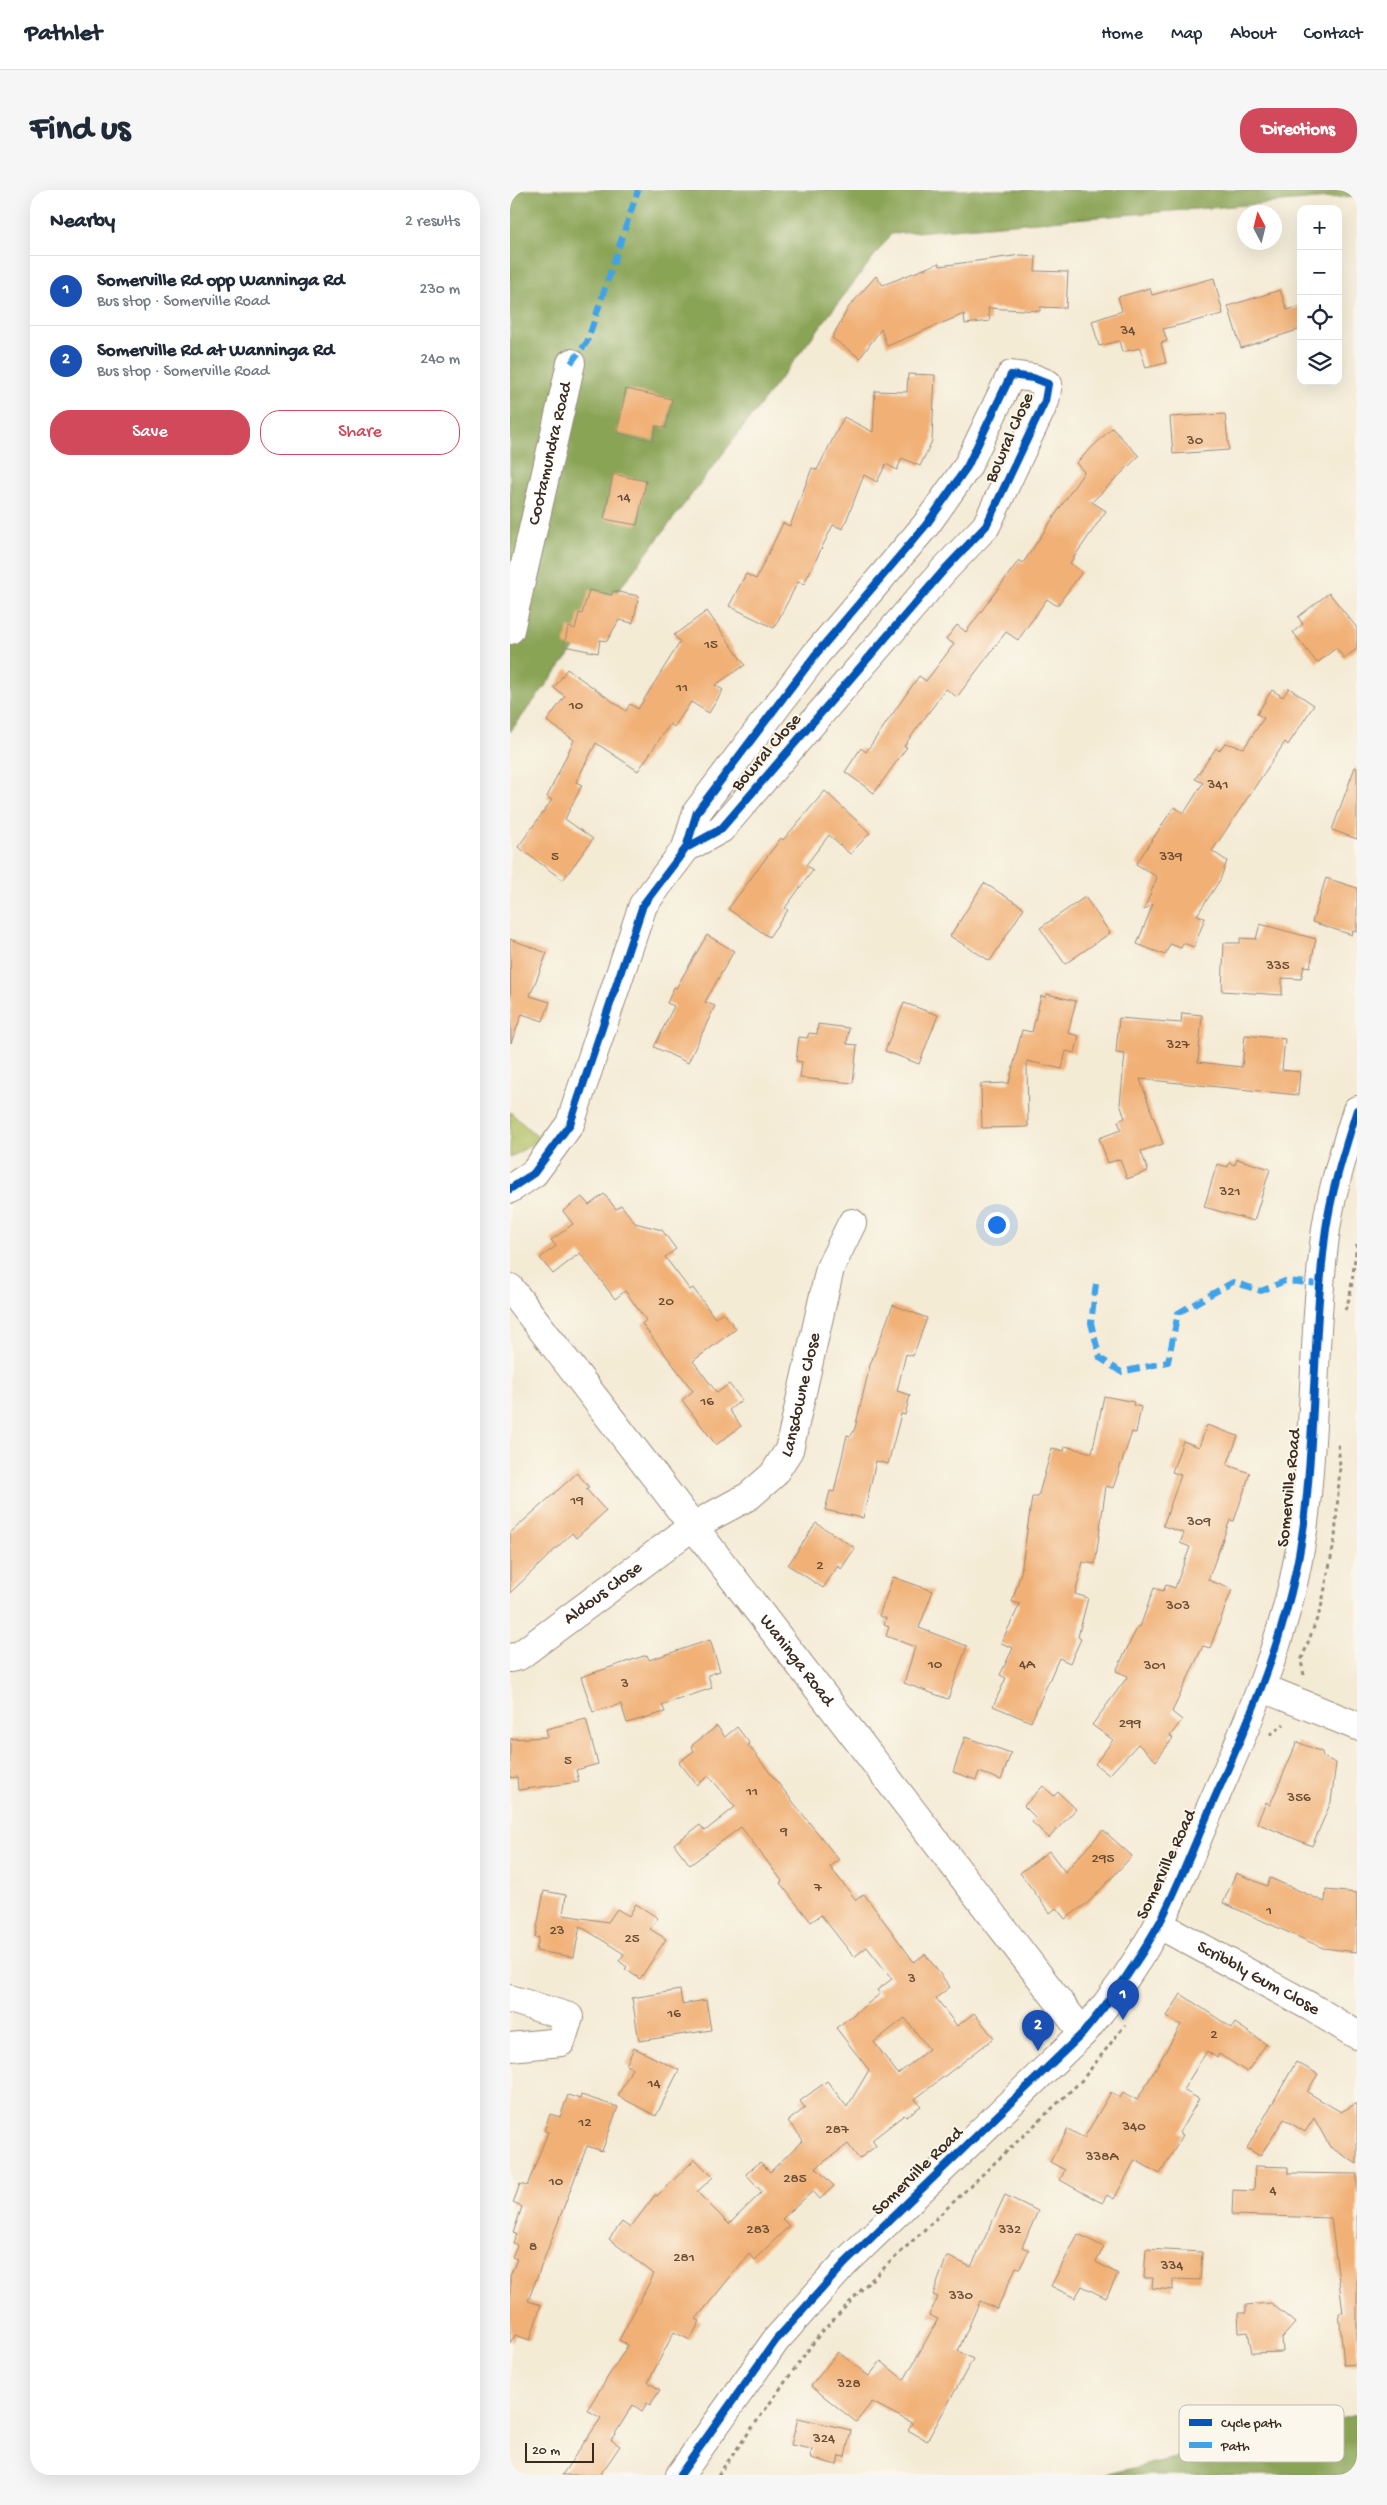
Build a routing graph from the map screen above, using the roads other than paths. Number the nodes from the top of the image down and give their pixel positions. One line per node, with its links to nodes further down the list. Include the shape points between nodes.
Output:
1 (571, 363): 2 (street, Cootamundra Road)
2 (510, 630)
3 (686, 848): 3 (street, Bowral Close, via 697,812 816,654 926,525 967,468 1011,375 1048,384 1045,401 986,526 944,570 721,829); 5 (street, Bowral Close, via 643,905 570,1124 534,1173)
4 (1357, 1110): 10 (street, Somerville Road, via 1338,1170 1326,1226 1318,1300 1310,1473 1296,1575 1280,1637)
5 (510, 1189)
6 (852, 1223): 8 (street, Lansdowne Close, via 830,1268 789,1450 773,1475 749,1496)
7 (510, 1288): 8 (street, Waninga Road)
8 (693, 1526): 9 (street, Aldous Close, via 519,1656); 14 (street, Waninga Road)
9 (510, 1658)
10 (1262, 1688): 11 (street); 12 (street, Somerville Road)
11 (1357, 1726)
12 (1158, 1924): 14 (street, Somerville Road, via 1105,2006); 15 (street, Scribbly Gum Close)
13 (510, 1998): 16 (street, via 569,2017 561,2042)
14 (1083, 2033): 17 (street, Somerville Road, via 845,2263 776,2340)
15 (1357, 2035)
16 (510, 2047)
17 (680, 2475)

